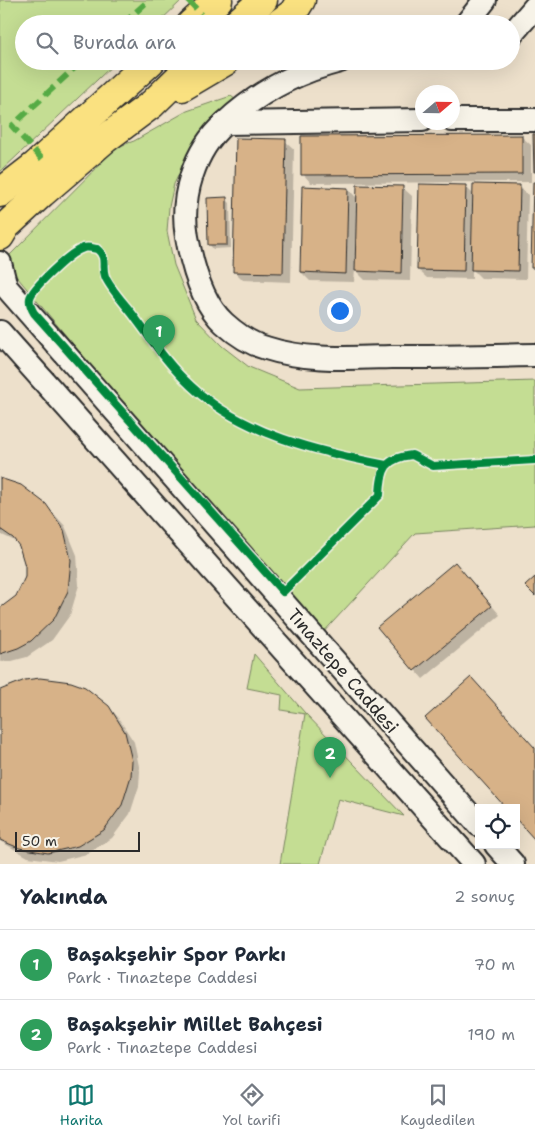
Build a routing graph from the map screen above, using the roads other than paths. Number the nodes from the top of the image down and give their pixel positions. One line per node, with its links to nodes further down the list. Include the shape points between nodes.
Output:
1 (263, 0): 5 (main road)
2 (301, 0): 6 (main road)
3 (485, 0): 7 (street)
4 (535, 7): 8 (street)
5 (246, 15)
6 (290, 15)
7 (473, 15)
8 (520, 24)
9 (141, 70): 18 (main road, via 36,165)
10 (187, 70): 13 (main road)
11 (211, 70): 13 (main road)
12 (314, 70): 17 (street, via 283,81 243,106)
13 (152, 104): 19 (main road, via 49,187 6,226)
14 (415, 120): 17 (street)
15 (460, 120): 16 (street)
16 (535, 120)
17 (225, 123): 22 (street, via 214,132 198,161 188,187 185,226 190,252 207,299 223,322 244,339 266,348 335,358)
18 (0, 193)
19 (0, 236)
20 (0, 263): 23 (street, Tınaztepe Caddesi, via 6,287)
21 (0, 332): 25 (street, Tınaztepe Caddesi)
22 (535, 355)
23 (475, 820)
24 (500, 849): 26 (street)
25 (474, 864)
26 (513, 864)

